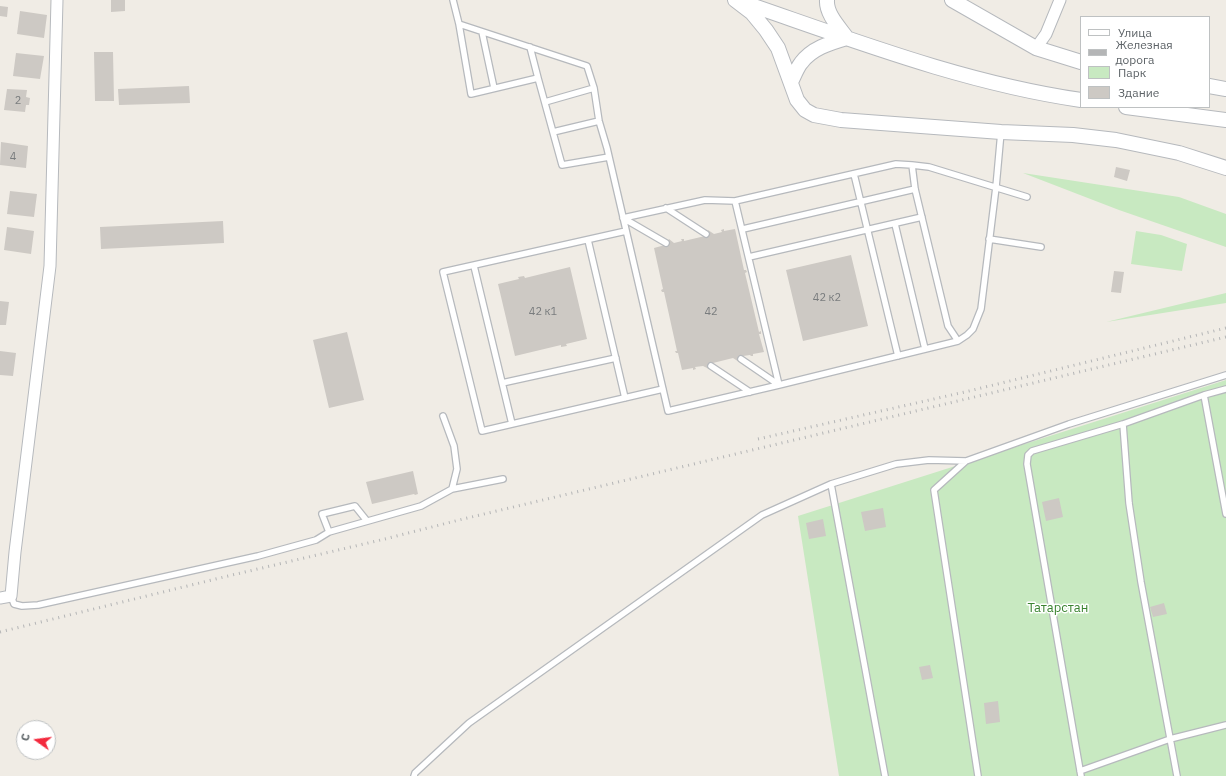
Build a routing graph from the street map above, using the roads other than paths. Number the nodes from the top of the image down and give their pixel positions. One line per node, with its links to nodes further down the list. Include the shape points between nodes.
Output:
1 (57, 0): 73 (street, via 50,266 15,552)
2 (453, 0): 7 (lane)
3 (736, 0): 9 (street); 14 (street, via 752,13 766,30 778,48)
4 (827, 0): 9 (street, via 832,19)
5 (952, 0): 11 (street)
6 (1060, 0): 11 (street, via 1046,34)
7 (459, 24): 8 (lane); 16 (lane, via 471,94)
8 (482, 32): 10 (lane); 16 (lane)
9 (847, 38): 14 (street, via 809,54 800,63); 19 (street, via 896,56 949,71)
10 (530, 47): 13 (lane); 17 (lane, via 587,66)
11 (1036, 48): 12 (street)
12 (1080, 62)
13 (538, 78): 16 (lane); 20 (lane)
14 (791, 82): 25 (street, via 797,100 805,110 814,115 841,120)
15 (1210, 86): 18 (street)
16 (494, 88)
17 (594, 88): 20 (lane); 23 (lane)
18 (1226, 89)
19 (1080, 100)
20 (545, 102): 24 (lane)
21 (1134, 108): 22 (street)
22 (1226, 120)
23 (598, 121): 24 (lane); 26 (lane)
24 (553, 132): 26 (lane, via 562,165)
25 (1001, 132): 28 (street, via 1116,140 1179,153); 30 (lane)
26 (609, 156): 37 (lane)
27 (912, 165): 29 (lane, via 896,164); 30 (lane); 31 (lane)
28 (1226, 168)
29 (854, 174): 33 (lane); 34 (lane)
30 (996, 187): 32 (lane); 43 (lane)
31 (916, 189): 34 (lane); 36 (lane)
32 (1027, 197)
33 (735, 201): 35 (lane, via 705,200); 39 (lane)
34 (860, 202): 39 (lane); 40 (lane)
35 (666, 208): 37 (lane); 42 (lane)
36 (922, 217): 38 (lane); 49 (lane, via 948,326)
37 (623, 218): 41 (lane); 45 (lane)
38 (895, 224): 40 (lane); 50 (lane)
39 (743, 229): 47 (lane)
40 (867, 230): 47 (lane); 51 (lane)
41 (626, 231): 44 (lane); 58 (lane)
42 (706, 234)
43 (989, 239): 46 (lane); 49 (lane, via 981,309 970,332)
44 (588, 240): 48 (lane); 52 (lane)
45 (666, 244)
46 (1041, 247)
47 (749, 257): 57 (lane)
48 (474, 266): 56 (lane); 64 (lane, via 443,272 482,431)
49 (958, 341): 50 (lane)
50 (925, 349): 51 (lane)
51 (898, 356): 57 (lane)
52 (616, 358): 56 (lane); 62 (lane)
53 (741, 359): 57 (lane)
54 (711, 366): 60 (lane)
55 (1226, 375): 66 (lane, via 1069,424)
56 (502, 383): 64 (lane)
57 (779, 385): 60 (lane)
58 (663, 389): 60 (lane, via 668,411); 62 (lane)
59 (1226, 389): 61 (lane)
60 (750, 392)
61 (1204, 395): 65 (lane); 70 (lane)
62 (625, 398): 64 (lane)
63 (443, 416): 69 (lane, via 454,446 457,469)
64 (512, 424)
65 (1123, 424): 75 (lane, via 1131,519); 76 (lane, via 1032,451 1028,455 1027,464)
66 (966, 461): 68 (lane, via 929,460 896,464); 79 (lane, via 934,490)
67 (502, 479): 69 (lane)
68 (832, 484): 77 (lane, via 762,515 469,723); 78 (lane)
69 (452, 489): 71 (lane, via 421,506)
70 (1226, 514)
71 (367, 521): 72 (lane); 72 (lane, via 355,506 322,514)
72 (329, 532): 73 (lane, via 316,540 258,556 38,605 22,606 14,604)
73 (6, 597)
74 (1226, 724): 75 (lane)
75 (1170, 739): 76 (lane); 80 (lane)
76 (1081, 774)
77 (414, 776)
78 (885, 776)
79 (978, 776)
80 (1178, 776)

